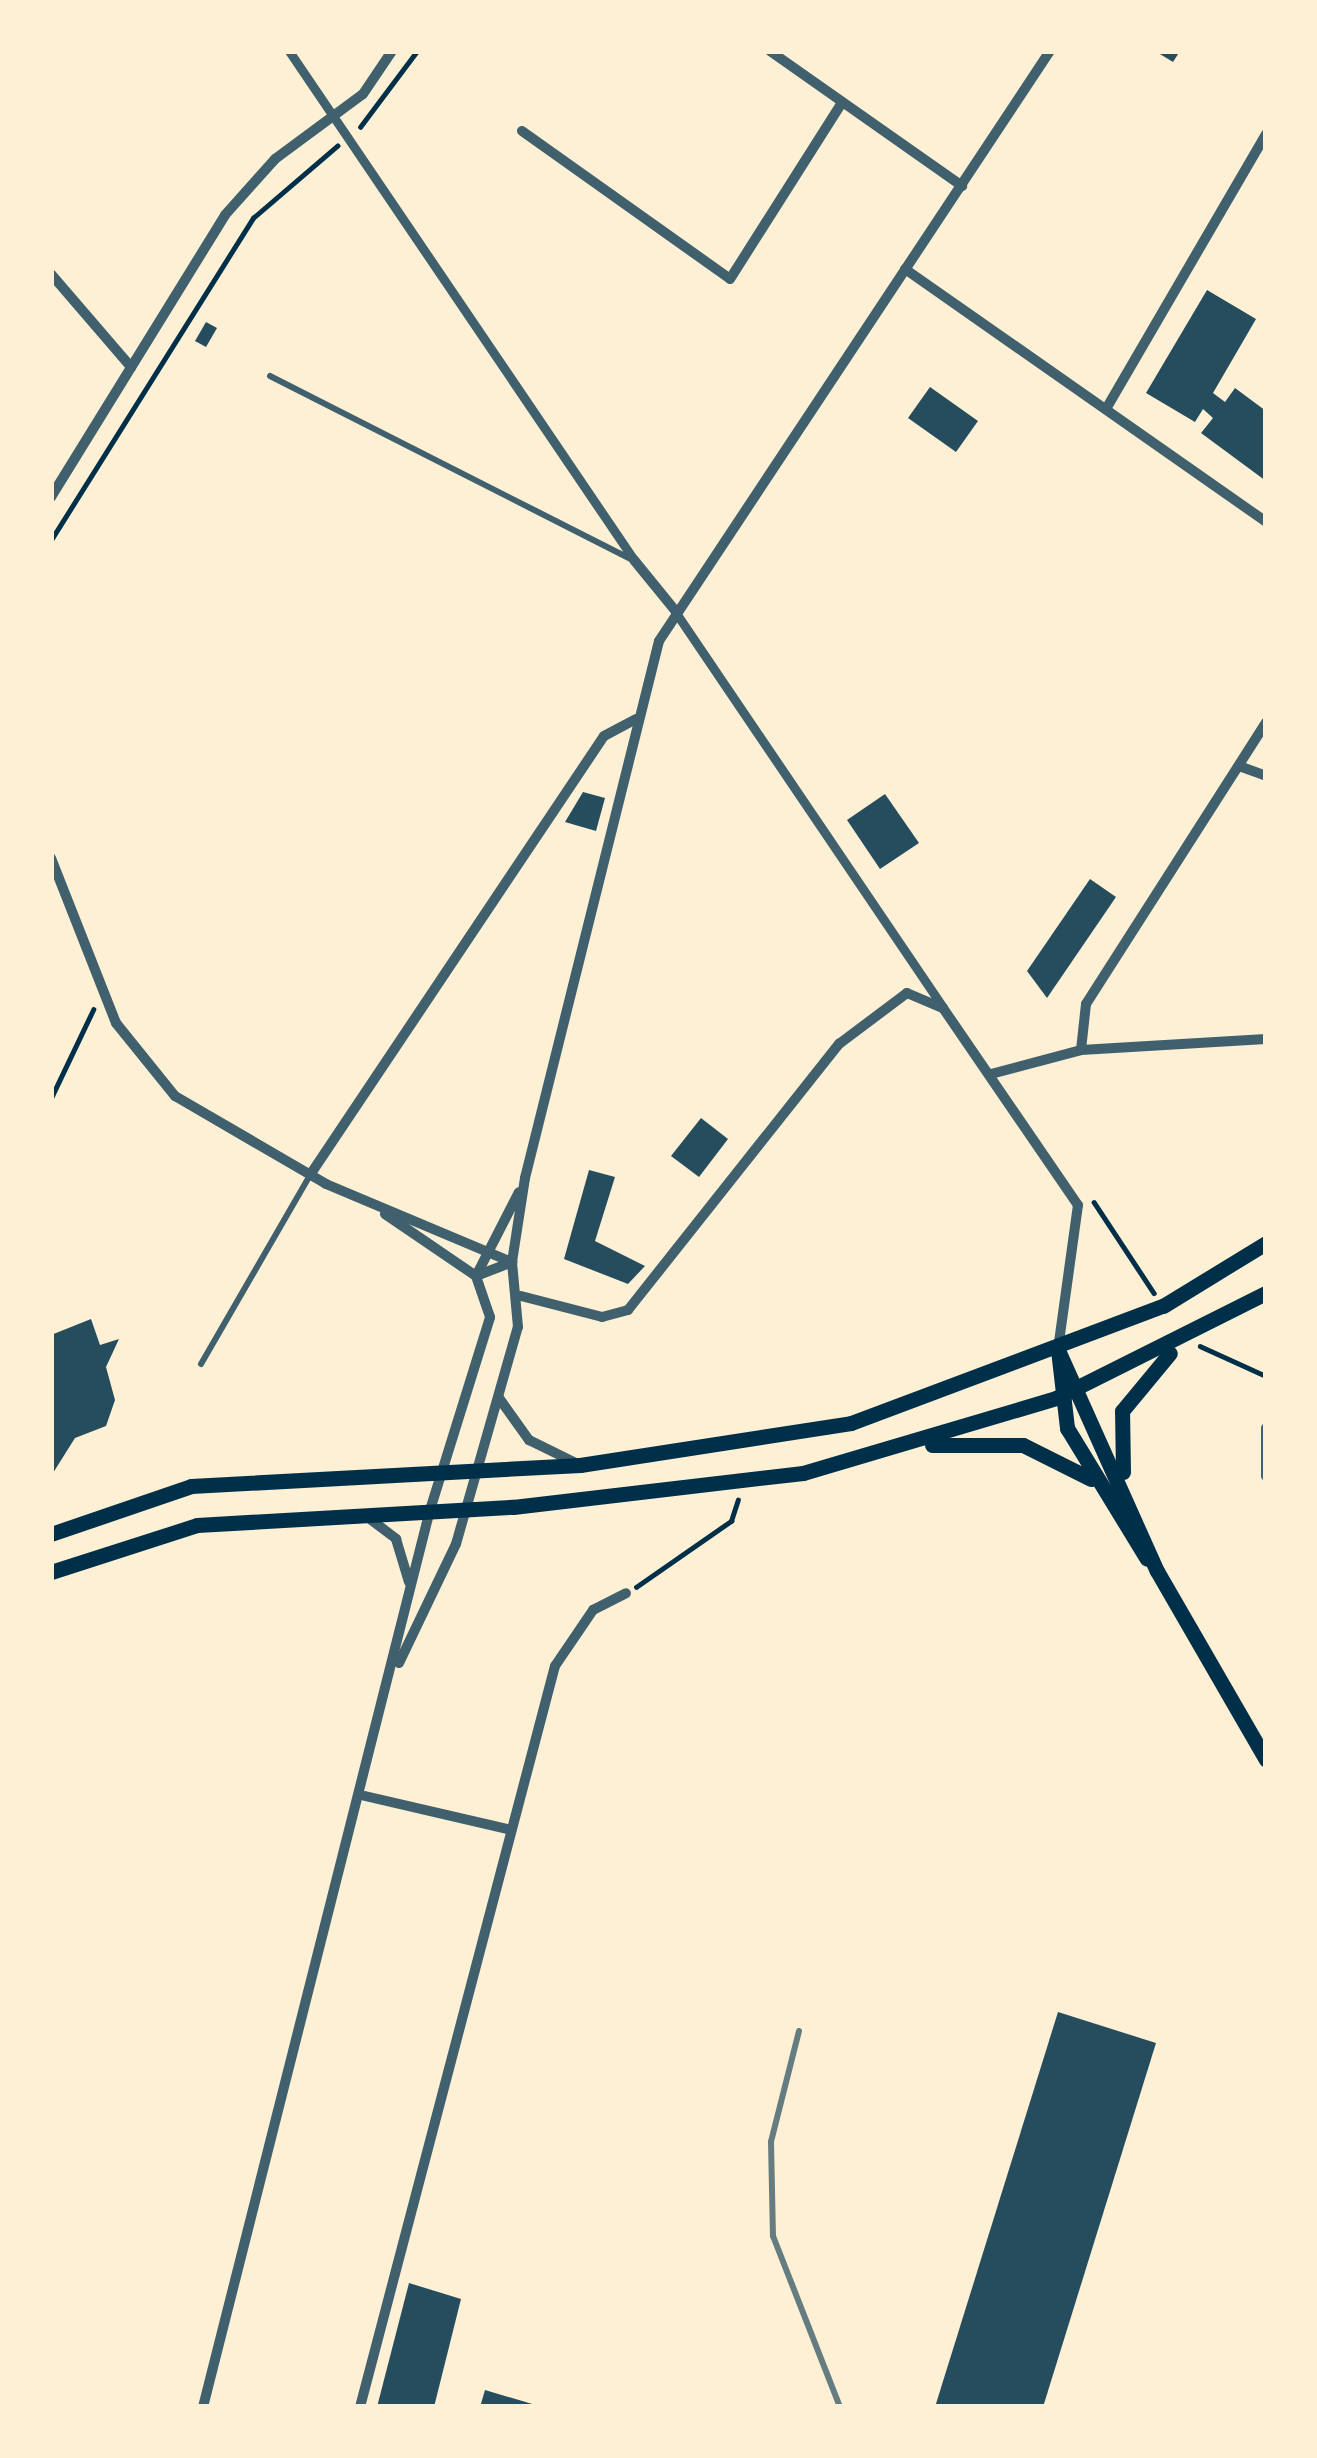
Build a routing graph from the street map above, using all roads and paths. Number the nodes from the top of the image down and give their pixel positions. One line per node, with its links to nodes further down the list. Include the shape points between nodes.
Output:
1 (289, 51): 7 (street)
2 (392, 51): 7 (street)
3 (417, 51): 10 (path)
4 (770, 51): 6 (street)
5 (1050, 51): 11 (street)
6 (842, 104): 8 (street, via 730,279); 11 (street)
7 (334, 118): 10 (street); 14 (street, via 254,178)
8 (522, 130)
9 (1266, 134): 16 (street)
10 (348, 137): 19 (path, via 253,218); 20 (street)
11 (962, 186): 12 (street)
12 (905, 269): 16 (street); 21 (street)
13 (51, 274): 14 (street)
14 (131, 367): 17 (street)
15 (270, 376): 20 (lane)
16 (1106, 409): 18 (street)
17 (51, 497)
18 (1266, 522)
19 (51, 541)
20 (634, 560): 21 (street)
21 (674, 609): 22 (street); 28 (street)
22 (636, 719): 33 (street, via 604,736); 34 (street)
23 (1266, 722): 24 (street)
24 (1239, 766): 25 (street); 30 (street, via 1086,1004)
25 (1266, 776)
26 (51, 858): 27 (street)
27 (104, 988): 32 (path); 33 (street, via 130,1049 175,1096)
28 (943, 1008): 31 (street); 41 (street, via 907,993 854,1029 628,1310 602,1317)
29 (1266, 1040): 30 (street)
30 (1081, 1050): 31 (street)
31 (991, 1074): 43 (street, via 1071,1190 1081,1234)
32 (51, 1098)
33 (310, 1175): 35 (street); 44 (lane)
34 (525, 1178): 37 (street); 38 (street)
35 (375, 1206): 37 (street); 39 (street)
36 (1266, 1244): 43 (main road, via 1163,1306)
37 (490, 1250): 38 (street); 39 (street)
38 (512, 1262): 39 (street); 41 (street)
39 (476, 1276): 51 (street, via 490,1317)
40 (1266, 1293): 42 (main road)
41 (521, 1296): 46 (street)
42 (1186, 1338): 45 (main road); 58 (main road, via 1122,1411)
43 (1058, 1350): 45 (main road); 47 (main road); 50 (main road, via 850,1424)
44 (201, 1364)
45 (1082, 1387): 47 (main road); 58 (main road)
46 (499, 1398): 50 (street, via 529,1440); 52 (street)
47 (1056, 1398): 49 (main road); 54 (main road)
48 (1266, 1428): 53 (street)
49 (908, 1447): 54 (main road, via 1023,1445); 55 (main road)
50 (580, 1465): 52 (main road)
51 (441, 1468): 52 (main road); 57 (street); 60 (main road, via 191,1486)
52 (481, 1468): 56 (street)
53 (1266, 1476)
54 (1094, 1480): 61 (main road)
55 (736, 1483): 56 (main road); 63 (path, via 731,1521)
56 (468, 1508): 57 (main road); 65 (street)
57 (430, 1510): 59 (main road); 64 (street)
58 (1133, 1510): 61 (main road)
59 (358, 1511): 62 (main road, via 197,1526); 64 (street, via 396,1539)
60 (51, 1534)
61 (1157, 1571): 66 (main road)
62 (51, 1572)
63 (626, 1593): 68 (street, via 593,1610 555,1666)
64 (410, 1597): 65 (street)
65 (400, 1663): 67 (street)
66 (1266, 1760)
67 (365, 1796): 68 (street); 69 (street)
68 (511, 1830): 70 (street)
69 (203, 2407)
70 (360, 2407)

